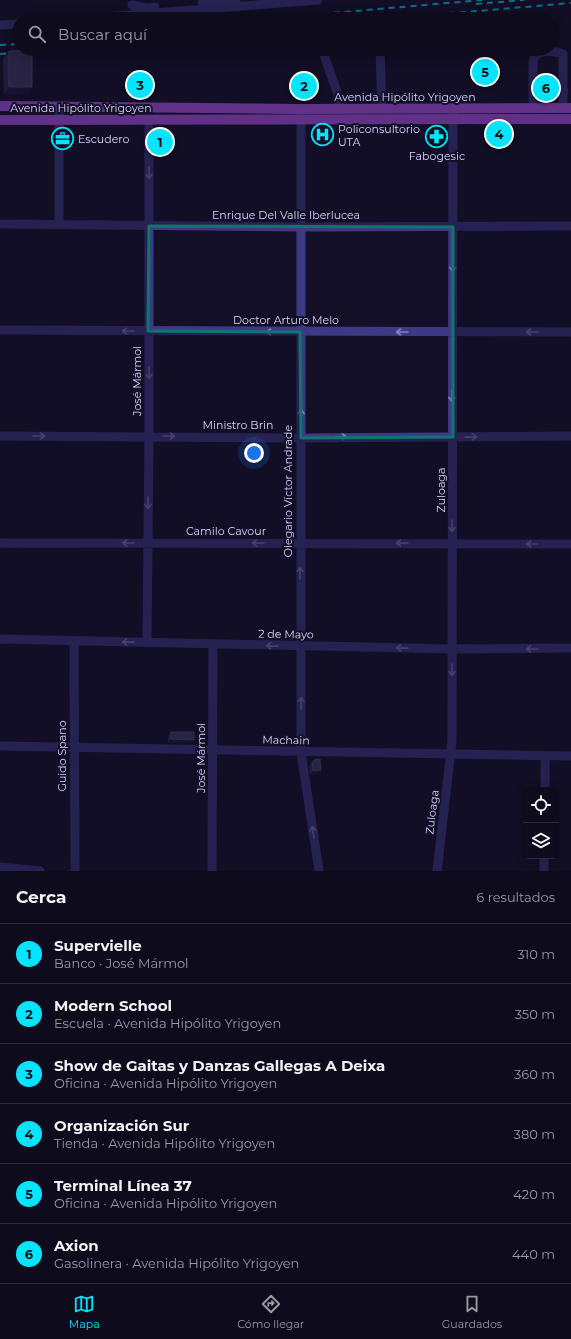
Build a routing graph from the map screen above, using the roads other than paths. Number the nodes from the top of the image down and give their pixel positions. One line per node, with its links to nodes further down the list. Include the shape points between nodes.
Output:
1 (236, 0): 3 (street, via 151,8 142,8)
2 (318, 0): 5 (street)
3 (130, 2): 4 (street)
4 (128, 12)
5 (171, 12)
6 (12, 24): 7 (street)
7 (0, 25)
8 (559, 53): 13 (street, via 563,54)
9 (324, 56): 20 (street, via 338,95)
10 (380, 56): 16 (street)
11 (536, 56): 12 (street)
12 (533, 91): 13 (street); 17 (street)
13 (564, 91): 18 (street)
14 (0, 106): 15 (main road, Avenida Hipólito Yrigoyen)
15 (59, 107): 19 (main road, Avenida Hipólito Yrigoyen); 24 (street)
16 (382, 108): 20 (main road, Avenida Hipólito Yrigoyen); 21 (main road, Avenida Hipólito Yrigoyen)
17 (533, 108): 18 (main road, Avenida Hipólito Yrigoyen); 21 (main road, Avenida Hipólito Yrigoyen)
18 (567, 108)
19 (301, 109): 20 (main road, Avenida Hipólito Yrigoyen); 26 (street, Olegario Víctor Andrade)
20 (340, 109)
21 (453, 109): 27 (street, Zuloaga)
22 (571, 119): 27 (main road, Avenida Hipólito Yrigoyen)
23 (0, 120): 24 (main road, Avenida Hipólito Yrigoyen)
24 (59, 120): 25 (main road, Avenida Hipólito Yrigoyen); 29 (street)
25 (149, 120): 26 (main road, Avenida Hipólito Yrigoyen); 30 (street, José Mármol, one-way to 30)
26 (300, 120): 27 (main road, Avenida Hipólito Yrigoyen); 32 (street, Olegario Víctor Andrade)
27 (454, 120): 33 (street, Zuloaga)
28 (0, 224): 29 (street, Enrique Del Valle Iberlucea)
29 (59, 225): 30 (street, Enrique Del Valle Iberlucea)
30 (149, 226): 32 (street, Enrique Del Valle Iberlucea); 35 (street, José Mármol)
31 (571, 226): 33 (street, Enrique Del Valle Iberlucea)
32 (301, 227): 33 (street, Enrique Del Valle Iberlucea); 36 (street, Olegario Víctor Andrade)
33 (453, 227): 37 (street, Zuloaga, one-way to 37)
34 (0, 330): 35 (street, Doctor Arturo Melo, one-way to 34)
35 (148, 331): 36 (street, Doctor Arturo Melo, one-way to 35); 40 (street, José Mármol, one-way to 40)
36 (300, 332): 37 (street, Doctor Arturo Melo, one-way to 36); 43 (street, Olegario Víctor Andrade, one-way to 36)
37 (452, 332): 38 (street, Doctor Arturo Melo, one-way to 37); 42 (street, Zuloaga, one-way to 42)
38 (571, 332)
39 (0, 436): 40 (street, Ministro Brin, one-way to 40)
40 (149, 436): 43 (street, Ministro Brin, one-way to 43); 45 (street, José Mármol, one-way to 45)
41 (571, 436): 42 (street, Ministro Brin, one-way to 41)
42 (453, 437): 43 (street, Ministro Brin, one-way to 42); 47 (street, Zuloaga, one-way to 47)
43 (301, 438): 46 (street, Olegario Víctor Andrade)
44 (0, 543): 45 (street, Camilo Cavour, one-way to 44)
45 (148, 543): 46 (street, Camilo Cavour, one-way to 45); 51 (street, José Mármol)
46 (300, 543): 47 (street, Camilo Cavour, one-way to 46); 53 (street, Olegario Víctor Andrade, one-way to 46)
47 (452, 544): 48 (street, Camilo Cavour, one-way to 47); 55 (street, Zuloaga)
48 (571, 544)
49 (0, 639): 50 (street, 2 de Mayo)
50 (74, 641): 51 (street, 2 de Mayo, one-way to 50); 57 (street, Guido Spano)
51 (147, 642): 52 (street, 2 de Mayo)
52 (213, 645): 53 (street, 2 de Mayo, one-way to 52); 58 (street, José Mármol)
53 (301, 646): 55 (street, 2 de Mayo, one-way to 53); 59 (street, Olegario Víctor Andrade, one-way to 53)
54 (571, 648): 55 (street, 2 de Mayo, one-way to 55)
55 (452, 650): 60 (street, Zuloaga, one-way to 60)
56 (0, 746): 57 (street, Machain)
57 (74, 748): 58 (street, Machain); 67 (street, Guido Spano)
58 (213, 750): 59 (street, Machain); 68 (street, José Mármol)
59 (301, 752): 60 (street, Machain); 69 (street, Olegario Víctor Andrade, one-way to 59)
60 (451, 754): 61 (street, Machain); 70 (street, Zuloaga)
61 (545, 756): 62 (street, Machain); 63 (street)
62 (571, 756)
63 (545, 787)
64 (544, 859): 71 (street)
65 (0, 867): 66 (street)
66 (40, 871)
67 (74, 871)
68 (212, 871)
69 (319, 871)
70 (437, 871)
71 (544, 871)

